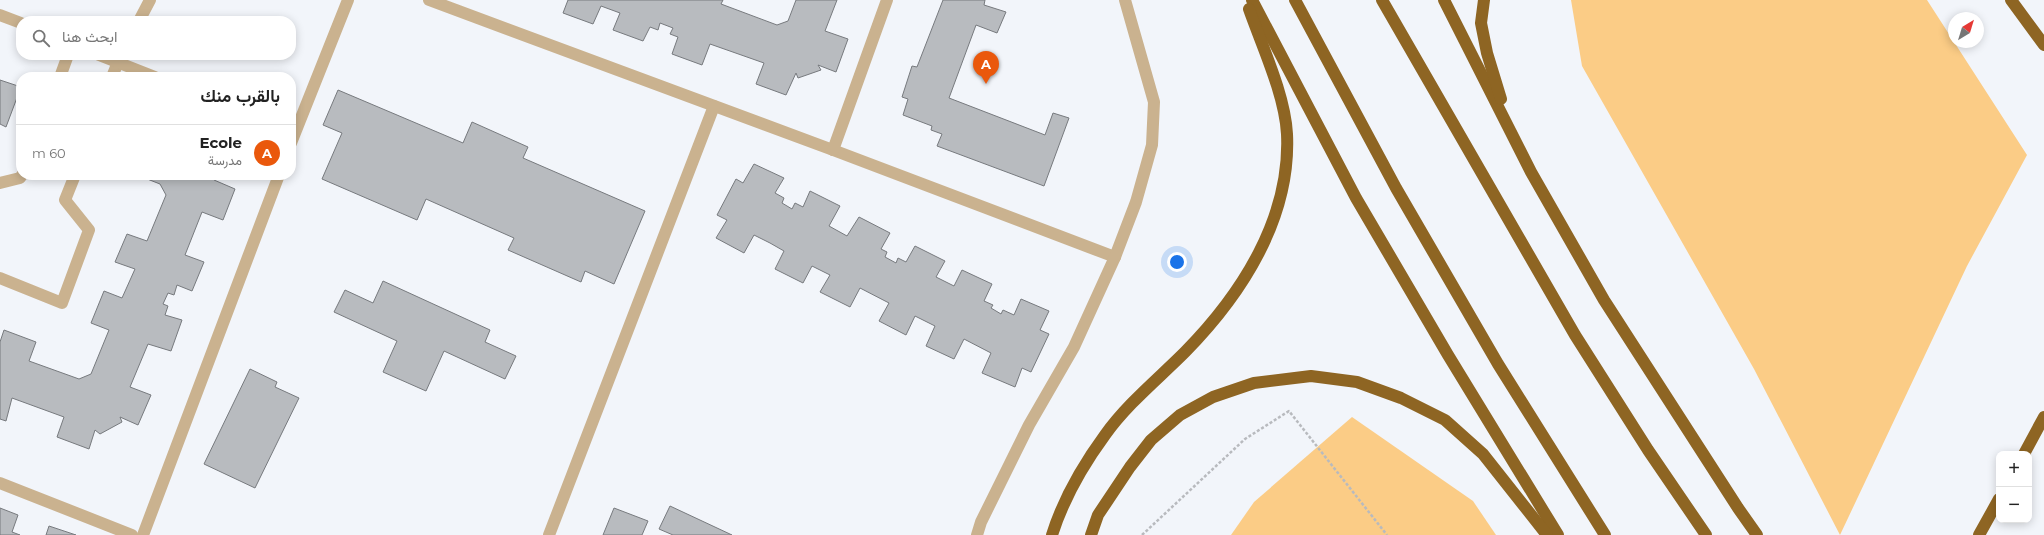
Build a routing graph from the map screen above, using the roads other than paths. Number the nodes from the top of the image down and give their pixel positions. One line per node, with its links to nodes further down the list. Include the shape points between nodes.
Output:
1 (150, 0): 14 (street)
2 (348, 0): 24 (street)
3 (429, 0): 23 (street)
4 (887, 0): 25 (street)
5 (1125, 0): 31 (street, via 1154,102 1152,144 1136,202)
6 (1246, 0): 41 (highway, via 1279,94 1287,134 1285,175 1276,209 1260,253 1235,294 1186,351 1138,397 1105,435 1071,490)
7 (1252, 0): 44 (highway, via 1356,198)
8 (1295, 0): 45 (highway, via 1396,188 1483,337)
9 (1382, 0): 46 (highway, via 1575,335)
10 (1444, 0): 26 (highway)
11 (1484, 0): 26 (highway, via 1481,23 1487,53 1498,93)
12 (2011, 0): 16 (highway)
13 (0, 15): 15 (street)
14 (142, 16)
15 (16, 21)
16 (2044, 45)
17 (66, 60): 20 (street)
18 (120, 60): 21 (street)
19 (122, 60): 22 (street)
20 (62, 72)
21 (114, 72)
22 (146, 72)
23 (714, 106): 25 (street); 39 (street)
24 (296, 123)
25 (833, 150): 31 (street)
26 (1531, 172): 47 (highway, via 1604,300)
27 (16, 179): 30 (street)
28 (73, 180): 32 (street, via 65,200 89,230 62,303)
29 (277, 180): 38 (street)
30 (0, 183)
31 (1115, 257): 40 (street, via 1074,347 1029,425)
32 (0, 278)
33 (2044, 418): 34 (highway)
34 (2026, 451)
35 (0, 483): 37 (street)
36 (1996, 504): 48 (highway)
37 (132, 535)
38 (143, 535)
39 (548, 535)
40 (977, 535)
41 (1052, 535)
42 (1091, 535): 43 (highway, via 1098,515 1130,467 1151,440 1180,415 1213,397 1254,383 1311,376 1357,382 1401,398 1445,420 1483,454)
43 (1547, 535)
44 (1558, 535)
45 (1605, 535)
46 (1706, 535)
47 (1757, 535)
48 (1979, 535)

